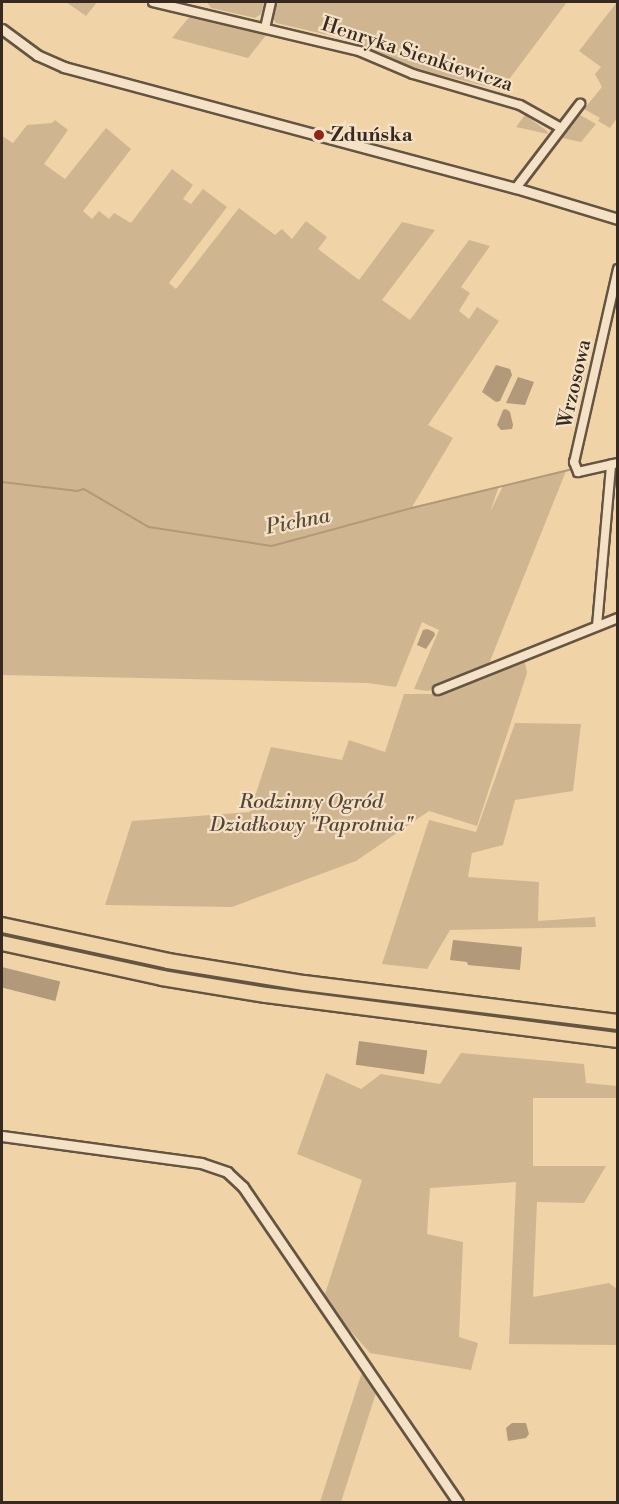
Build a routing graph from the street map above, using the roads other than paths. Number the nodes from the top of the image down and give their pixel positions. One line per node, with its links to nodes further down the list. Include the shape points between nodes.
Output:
1 (153, 2): 4 (street, Henryka Sienkiewicza)
2 (201, 2): 4 (street)
3 (272, 2): 5 (street)
4 (198, 12): 5 (street, Henryka Sienkiewicza)
5 (265, 28): 8 (street, Henryka Sienkiewicza, via 359,51 401,70 520,105)
6 (2, 29): 9 (street, via 37,55 64,67)
7 (580, 104): 8 (street)
8 (561, 128): 9 (street)
9 (516, 188): 10 (street)
10 (618, 219)
11 (618, 269): 12 (street, Wrzosowa, via 574,462 579,472)
12 (614, 464): 14 (street, Wrzosowa)
13 (618, 618): 14 (street)
14 (597, 626): 15 (street)
15 (438, 690)
16 (2, 925): 18 (highway, via 136,955 304,983)
17 (2, 943): 19 (highway, via 152,976 266,995)
18 (618, 1022)
19 (618, 1040)
20 (2, 1136): 21 (street, via 201,1163 227,1172 245,1190)
21 (458, 1503)

